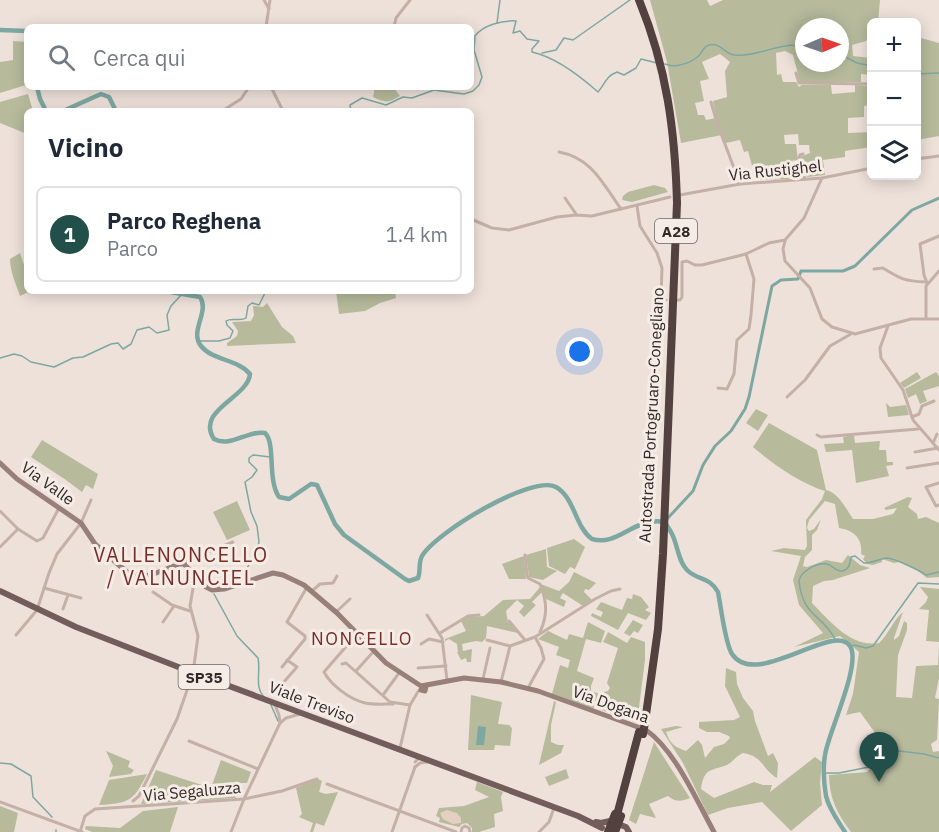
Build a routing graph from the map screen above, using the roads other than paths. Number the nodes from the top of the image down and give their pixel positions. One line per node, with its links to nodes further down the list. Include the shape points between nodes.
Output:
1 (264, 0): 6 (street)
2 (270, 0): 6 (street)
3 (410, 0): 8 (street)
4 (637, 0): 9 (highway, Autostrada Portogruaro-Conegliano / A28)
5 (645, 0): 9 (highway)
6 (268, 9): 7 (street)
7 (266, 24)
8 (395, 24)
9 (657, 53): 137 (highway, Autostrada Portogruaro-Conegliano / A28, bridge, via 671,146 674,203 656,630 641,733 619,816)
10 (796, 73): 11 (street, via 802,84)
11 (867, 84)
12 (247, 90): 15 (street)
13 (272, 90): 16 (street)
14 (711, 102): 24 (street)
15 (227, 108)
16 (282, 108)
17 (559, 152): 29 (street, via 591,167)
18 (803, 154): 23 (street, via 800,158)
19 (939, 156): 20 (street)
20 (921, 158)
21 (867, 169): 22 (street, Via Rustighel)
22 (822, 178): 23 (street, Via Rustighel); 33 (street, via 804,218)
23 (806, 180): 24 (street, Via Rustighel)
24 (740, 184): 25 (street, Via Rustighel)
25 (680, 195)
26 (670, 197): 28 (street)
27 (565, 198): 30 (street)
28 (637, 206): 29 (street); 38 (street, via 640,226 662,268 660,297)
29 (621, 209): 30 (street, via 592,216)
30 (576, 214): 31 (street, via 509,231)
31 (474, 220)
32 (939, 236): 37 (street, via 920,244)
33 (785, 240): 34 (street); 43 (street, via 784,259 813,292 823,321)
34 (746, 254): 39 (street, via 702,265 684,261 682,297); 44 (street, via 754,279 748,329 737,340 736,368 727,389)
35 (874, 269): 37 (street, via 883,268 895,277)
36 (939, 271): 37 (street)
37 (927, 283): 40 (street)
38 (666, 300)
39 (675, 300)
40 (926, 318): 41 (street); 42 (street)
41 (939, 319)
42 (888, 326): 43 (street); 47 (street, via 881,358 903,390)
43 (851, 334): 45 (street, via 830,346 806,382)
44 (718, 388)
45 (787, 397)
46 (934, 401): 47 (street, via 922,406 919,414)
47 (912, 417): 48 (street)
48 (918, 429): 50 (street); 51 (street)
49 (937, 434): 51 (street)
50 (817, 435)
51 (933, 442): 52 (street)
52 (938, 449): 53 (street)
53 (915, 452)
54 (0, 463): 60 (street, Via Valle)
55 (939, 463): 56 (street)
56 (907, 468)
57 (939, 483): 59 (street, via 926,487 936,506)
58 (92, 500): 62 (street)
59 (939, 505)
60 (60, 508): 62 (street, Via Valle); 63 (street, via 39,541)
61 (0, 511): 63 (street)
62 (81, 523): 67 (street, Via Valle, via 95,544 128,573 141,576); 70 (street, via 57,554)
63 (18, 529): 65 (street)
64 (233, 543): 67 (street)
65 (0, 547)
66 (525, 555): 89 (street, via 527,575 540,584 545,600)
67 (184, 564): 68 (street)
68 (196, 575): 71 (street, via 212,590 273,573); 81 (street)
69 (337, 576): 71 (street, via 333,583)
70 (44, 588): 75 (street); 80 (street)
71 (309, 589): 82 (street); 99 (street, via 287,621 305,639)
72 (620, 589): 89 (street)
73 (0, 591): 80 (main road, Viale Treviso / SP35)
74 (153, 592): 78 (street)
75 (68, 595): 76 (street); 79 (street)
76 (81, 598)
77 (350, 599): 82 (street)
78 (174, 606): 81 (street); 86 (street)
79 (63, 609)
80 (37, 610): 90 (street); 105 (main road, Viale Treviso / SP35)
81 (190, 611): 105 (street, via 197,631)
82 (336, 612): 88 (street)
83 (427, 615): 87 (street)
84 (479, 615): 87 (street, via 468,616)
85 (509, 621): 93 (street)
86 (163, 622)
87 (440, 633): 94 (street)
88 (357, 634): 98 (street); 115 (street, via 324,672 330,681 366,704)
89 (540, 634): 91 (street)
90 (16, 635)
91 (535, 637): 93 (street); 112 (street, via 544,659)
92 (487, 640): 96 (street)
93 (525, 640): 96 (street)
94 (443, 642): 95 (street, via 429,639); 101 (street)
95 (421, 644)
96 (510, 646): 109 (street)
97 (490, 648): 107 (street)
98 (373, 652): 104 (street); 106 (street)
99 (287, 660): 102 (street); 110 (street, via 297,667)
100 (342, 664): 104 (street)
101 (446, 666): 103 (street); 108 (street)
102 (282, 667)
103 (418, 668)
104 (356, 671): 113 (street)
105 (193, 673): 114 (main road, Viale Treviso / SP35); 131 (street, via 177,719)
106 (399, 673): 111 (street); 113 (street)
107 (483, 679): 108 (street, Via Dogana); 109 (street, Via Dogana)
108 (447, 680): 111 (street, Via Dogana)
109 (501, 682): 112 (street, Via Dogana)
110 (283, 683)
111 (422, 687): 116 (street)
112 (528, 688): 146 (street, Via Dogana, via 649,732 685,777)
113 (382, 695): 115 (street)
114 (272, 702): 117 (main road, Viale Treviso / SP35); 119 (street)
115 (393, 704): 116 (street)
116 (410, 705): 123 (street)
117 (287, 707): 118 (main road, Viale Treviso / SP35); 119 (street); 120 (street)
118 (304, 714): 120 (street); 124 (main road, Viale Treviso / SP35)
119 (279, 715): 121 (street)
120 (286, 718): 121 (street)
121 (280, 723): 127 (street)
122 (189, 741): 127 (street)
123 (402, 741): 124 (street); 125 (street)
124 (389, 746): 125 (main road, Viale Treviso / SP35)
125 (399, 750): 126 (main road, Viale Treviso / SP35)
126 (417, 763): 133 (main road, Viale Treviso / SP35, via 432,762); 134 (street)
127 (258, 769): 130 (street)
128 (317, 779): 130 (street, Via Segaluzza)
129 (327, 784): 134 (street)
130 (244, 799): 136 (street); 138 (street, Via Segaluzza, via 95,809 85,816)
131 (133, 801)
132 (0, 802): 138 (street)
133 (555, 808): 135 (main road, Viale Treviso / SP35); 144 (street)
134 (400, 811): 140 (street); 141 (street)
135 (578, 816): 137 (main road, Viale Treviso / SP35); 137 (main road, Viale Treviso / SP35)
136 (232, 831): 139 (street)
137 (606, 831): 145 (main road, Viale Treviso / SP35, via 610,821)
138 (81, 832)
139 (238, 832)
140 (392, 832)
141 (456, 832)
142 (461, 832): 143 (street, via 465,826)
143 (470, 832)
144 (539, 832)
145 (629, 832)
146 (714, 832)

